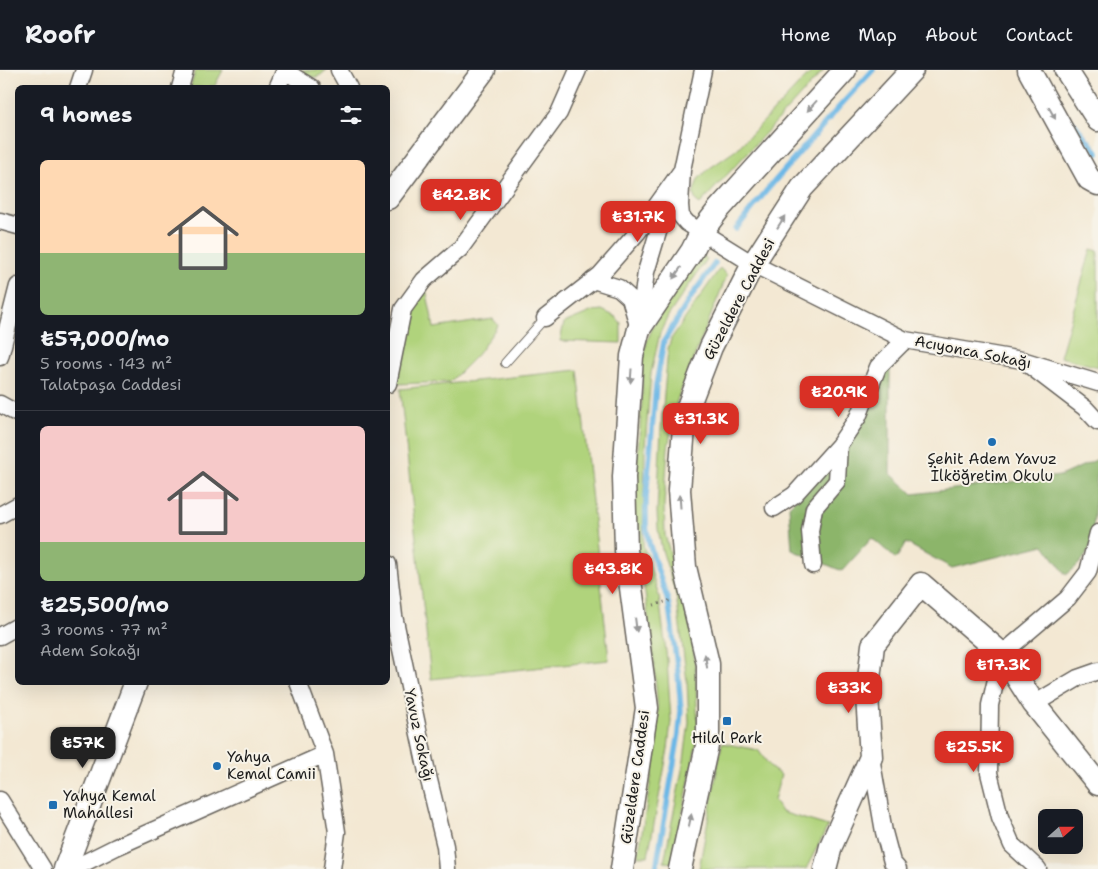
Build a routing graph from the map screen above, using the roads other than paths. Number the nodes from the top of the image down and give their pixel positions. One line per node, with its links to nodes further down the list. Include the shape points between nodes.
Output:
1 (84, 70): 12 (street)
2 (185, 70): 13 (street)
3 (285, 70): 14 (street); 15 (street)
4 (339, 70): 16 (street)
5 (484, 70): 20 (main road)
6 (578, 70): 33 (street, via 560,113 460,249 424,280 403,309)
7 (703, 70): 18 (street)
8 (845, 70): 23 (main road, Güzeldere Caddesi, one-way to 23)
9 (912, 70): 24 (main road, Güzeldere Caddesi, one-way to 9, via 802,188)
10 (1029, 70): 19 (main road, one-way to 19, via 1089,179)
11 (1066, 70): 17 (main road)
12 (79, 85)
13 (181, 85)
14 (278, 85)
15 (308, 85)
16 (347, 85)
17 (1098, 120)
18 (682, 170): 23 (street, Acıyonca Sokağı, via 681,216); 25 (street, via 638,233); 28 (street, via 662,219 646,272)
19 (1098, 184)
20 (390, 195)
21 (0, 221): 22 (street)
22 (15, 225)
23 (702, 232): 24 (street, Acıyonca Sokağı); 28 (main road, Güzeldere Caddesi, one-way to 28)
24 (753, 264): 29 (street, Acıyonca Sokağı); 63 (main road, Güzeldere Caddesi, one-way to 24, via 708,741 708,664 685,567 679,490 685,415 711,347)
25 (593, 280): 27 (street); 28 (street, via 620,288 630,298)
26 (15, 298): 30 (street)
27 (546, 318): 32 (lane)
28 (639, 328): 62 (main road, Güzeldere Caddesi, one-way to 62, via 632,356 624,476 626,550 647,708)
29 (905, 340): 31 (street, Acıyonca Sokağı); 38 (street, Acıyonca Sokağı, via 878,367 858,417)
30 (0, 357)
31 (1022, 360): 34 (street, Acıyonca Sokağı); 37 (street, via 1085,408)
32 (505, 363)
33 (390, 374)
34 (1098, 383)
35 (0, 404): 36 (street)
36 (15, 412)
37 (1098, 422)
38 (840, 445): 40 (street, Acıyonca Sokağı, via 794,495); 43 (street, via 837,481 814,508 810,531)
39 (15, 508): 41 (street)
40 (774, 508)
41 (0, 515)
42 (1098, 533): 44 (street)
43 (813, 565)
44 (1093, 571): 48 (street, via 1068,598)
45 (390, 581): 61 (street, Yavuz Sokağı, via 394,616 445,846)
46 (15, 628): 47 (street)
47 (0, 636)
48 (1002, 654): 52 (main road); 54 (main road, via 921,584 873,645 867,696); 66 (street, via 990,705 989,773 1000,817 1012,845)
49 (1098, 671): 52 (street, via 1078,678)
50 (135, 685): 58 (main road)
51 (299, 685): 53 (street)
52 (1034, 704): 55 (main road)
53 (325, 754): 59 (street); 60 (street, via 337,832)
54 (871, 757): 64 (main road, via 831,846); 65 (street, via 884,832 892,862)
55 (1095, 776)
56 (0, 800): 57 (street)
57 (43, 869)
58 (65, 869)
59 (72, 869)
60 (332, 869)
61 (446, 869)
62 (622, 869)
63 (680, 869)
64 (825, 869)
65 (898, 869)
66 (1038, 869)

